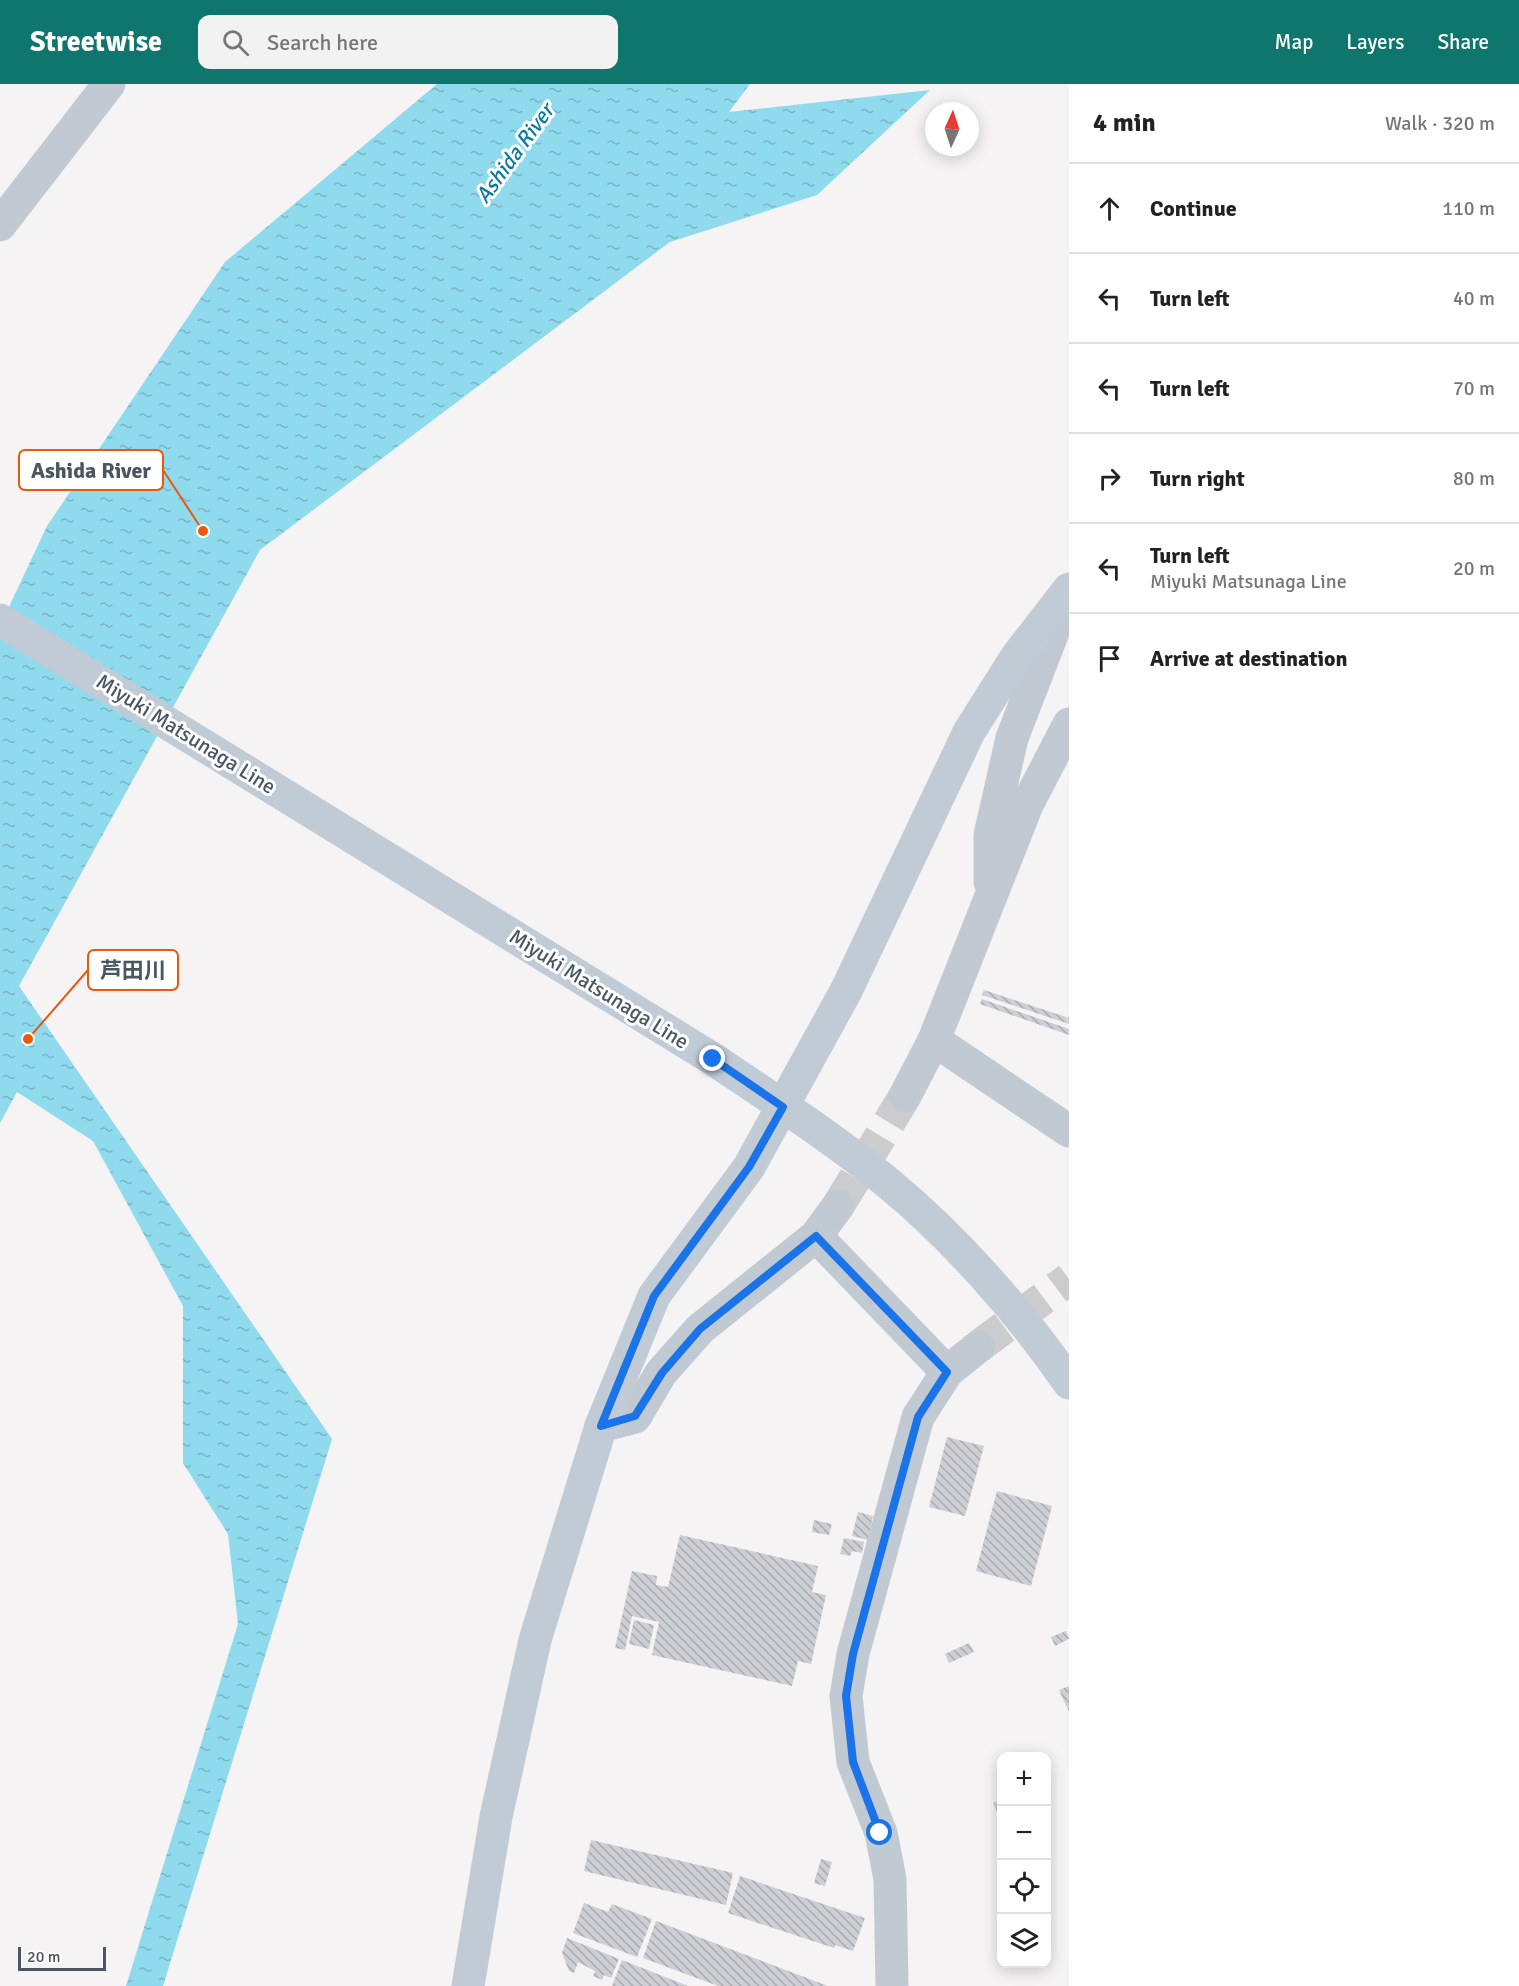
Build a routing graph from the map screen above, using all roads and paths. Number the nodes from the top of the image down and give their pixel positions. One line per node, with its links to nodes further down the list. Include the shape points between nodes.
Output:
1 (109, 84): 2 (street)
2 (0, 225)
3 (1069, 589): 6 (street, via 1012,738 990,835); 9 (main road, via 1017,656 969,732 846,991)
4 (0, 620): 9 (main road, Miyuki Matsunaga Line, via 713,1059)
5 (1069, 724): 6 (street, via 1027,805)
6 (990, 901): 7 (street)
7 (934, 1040): 8 (street); 10 (street)
8 (905, 1096)
9 (783, 1107): 15 (main road, Miyuki Matsunaga Line, via 888,1184 970,1260); 16 (main road, via 749,1167 654,1296)
10 (1069, 1131)
11 (838, 1206): 12 (street)
12 (816, 1236): 14 (street); 16 (street, via 700,1329 662,1373 635,1416)
13 (978, 1347): 14 (street)
14 (947, 1372): 18 (street, via 918,1417 853,1654 846,1696 853,1762 880,1833 890,1880)
15 (1069, 1383)
16 (601, 1426): 17 (main road, via 535,1640 496,1817)
17 (468, 1986)
18 (892, 1986)

